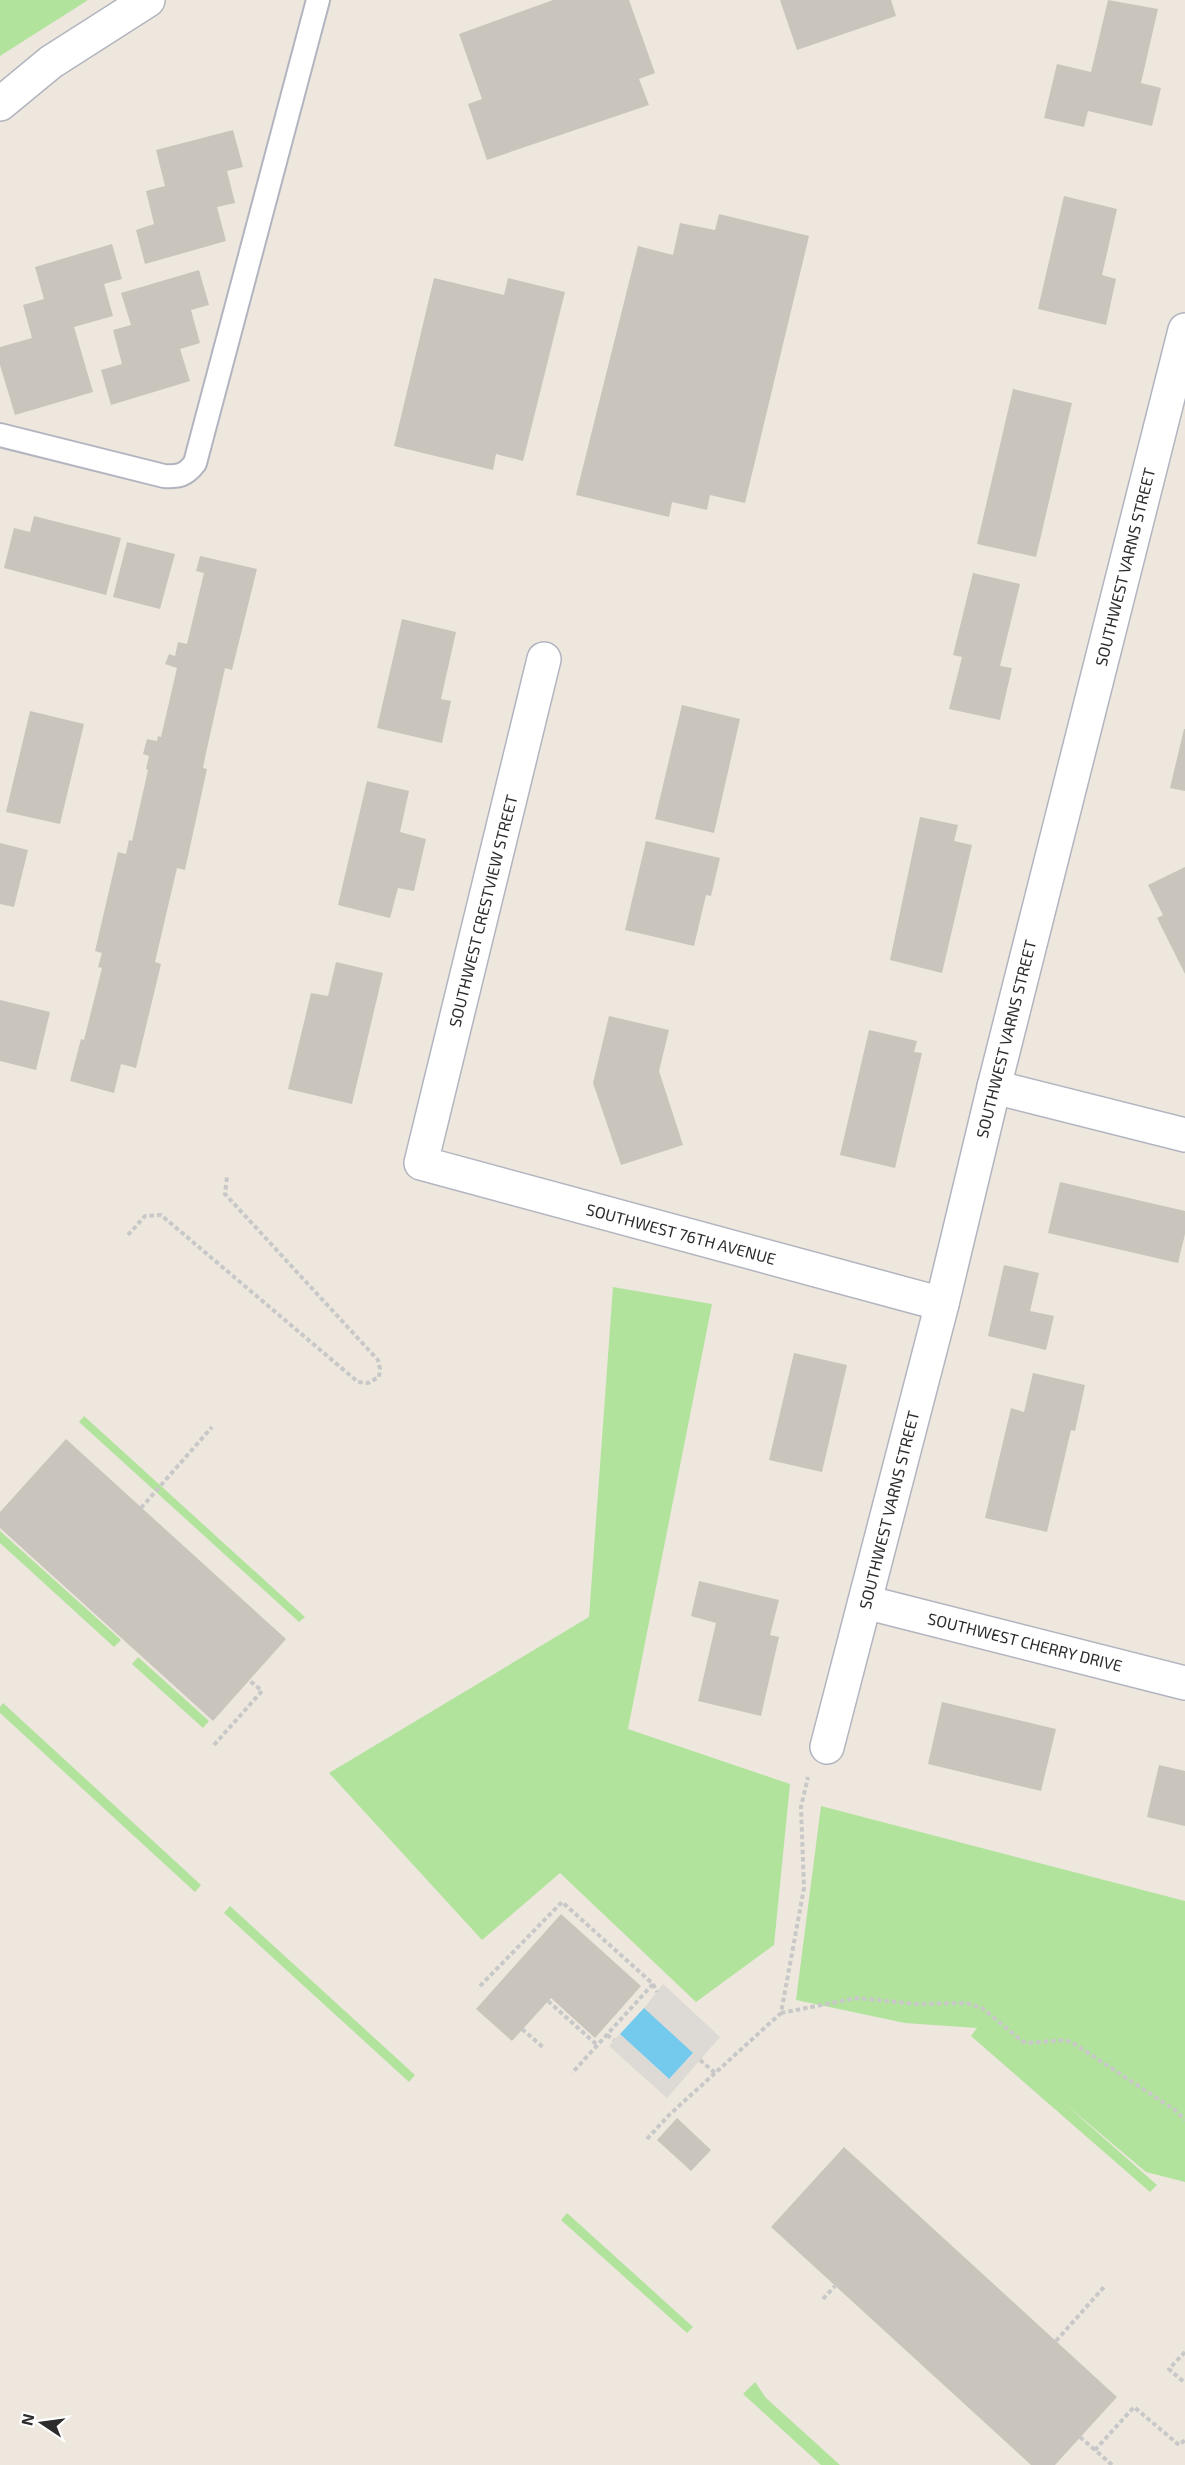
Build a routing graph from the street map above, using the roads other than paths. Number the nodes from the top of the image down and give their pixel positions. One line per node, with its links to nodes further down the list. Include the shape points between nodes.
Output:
1 (147, 0): 3 (street, via 61,55)
2 (318, 0): 5 (lane, via 195,463 188,472 164,476)
3 (0, 104)
4 (1185, 330): 7 (street, SOUTHWEST VARNS STREET)
5 (0, 435)
6 (544, 659): 9 (street, SOUTHWEST CRESTVIEW STREET)
7 (994, 1087): 8 (street); 10 (street, SOUTHWEST VARNS STREET)
8 (1185, 1135)
9 (421, 1163): 10 (street, SOUTHWEST 76TH AVENUE)
10 (942, 1304): 11 (street, SOUTHWEST VARNS STREET)
11 (865, 1602): 12 (street, SOUTHWEST CHERRY DRIVE); 13 (street, SOUTHWEST VARNS STREET)
12 (1185, 1683)
13 (827, 1747)

